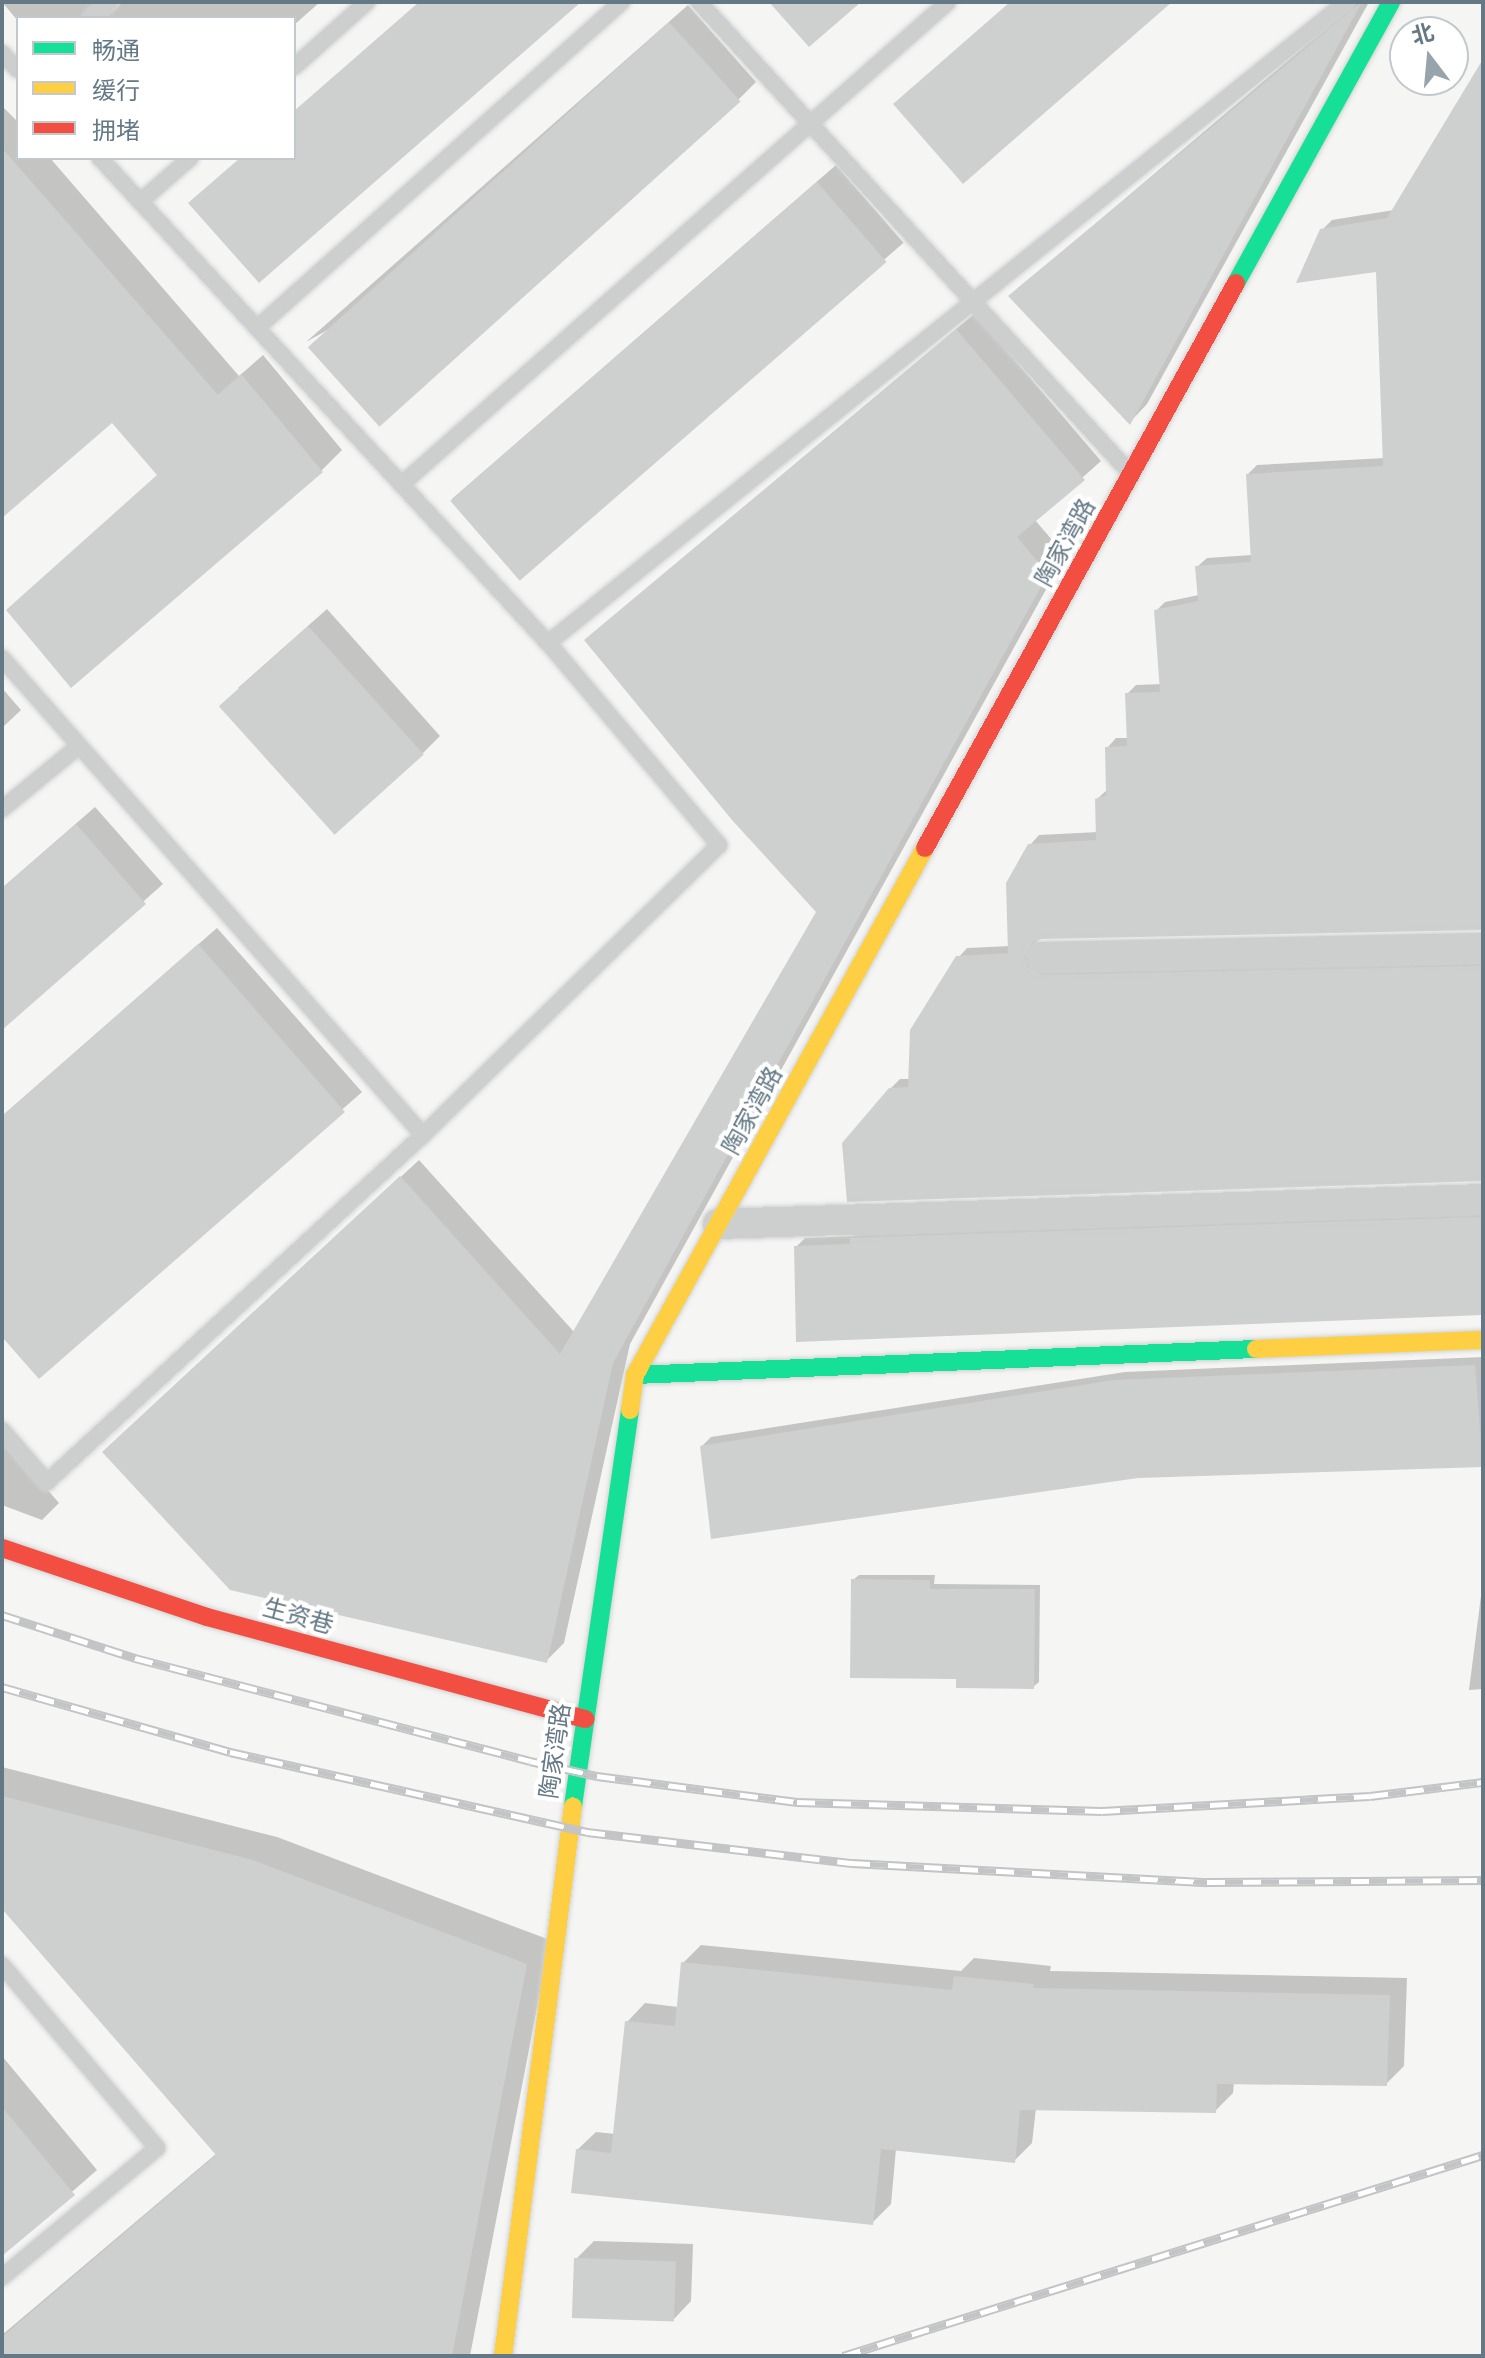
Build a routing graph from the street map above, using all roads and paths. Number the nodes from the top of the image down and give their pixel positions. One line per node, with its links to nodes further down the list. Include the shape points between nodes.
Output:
1 (110, 2): 8 (lane)
2 (367, 2): 10 (lane)
3 (622, 2): 17 (lane)
4 (699, 2): 12 (lane)
5 (948, 2): 12 (lane)
6 (1346, 2): 16 (lane)
7 (1391, 2): 18 (street, 陶家湾路)
8 (93, 16)
9 (2, 53): 11 (lane)
10 (296, 65)
11 (16, 68)
12 (809, 124): 16 (lane); 19 (lane)
13 (102, 160): 15 (lane)
14 (188, 160): 15 (lane)
15 (140, 202): 17 (lane)
16 (973, 302): 18 (lane); 20 (lane)
17 (257, 328): 19 (lane)
18 (1131, 474): 28 (street, 陶家湾路)
19 (402, 484): 20 (lane)
20 (548, 643): 26 (lane, via 719,845)
21 (2, 658): 22 (lane)
22 (79, 746): 23 (lane); 26 (lane)
23 (2, 809)
24 (1483, 948): 25 (street)
25 (1042, 957)
26 (423, 1135): 31 (lane, via 47,1482)
27 (1483, 1199): 28 (street)
28 (718, 1224): 30 (street, 陶家湾路)
29 (1483, 1340): 30 (street)
30 (635, 1375): 33 (street, 陶家湾路)
31 (2, 1430)
32 (2, 1548): 33 (street, 生资巷, via 207,1617)
33 (585, 1719): 36 (street, 陶家湾路)
34 (2, 1965): 35 (lane, via 157,2148)
35 (2, 2277)
36 (503, 2356)

